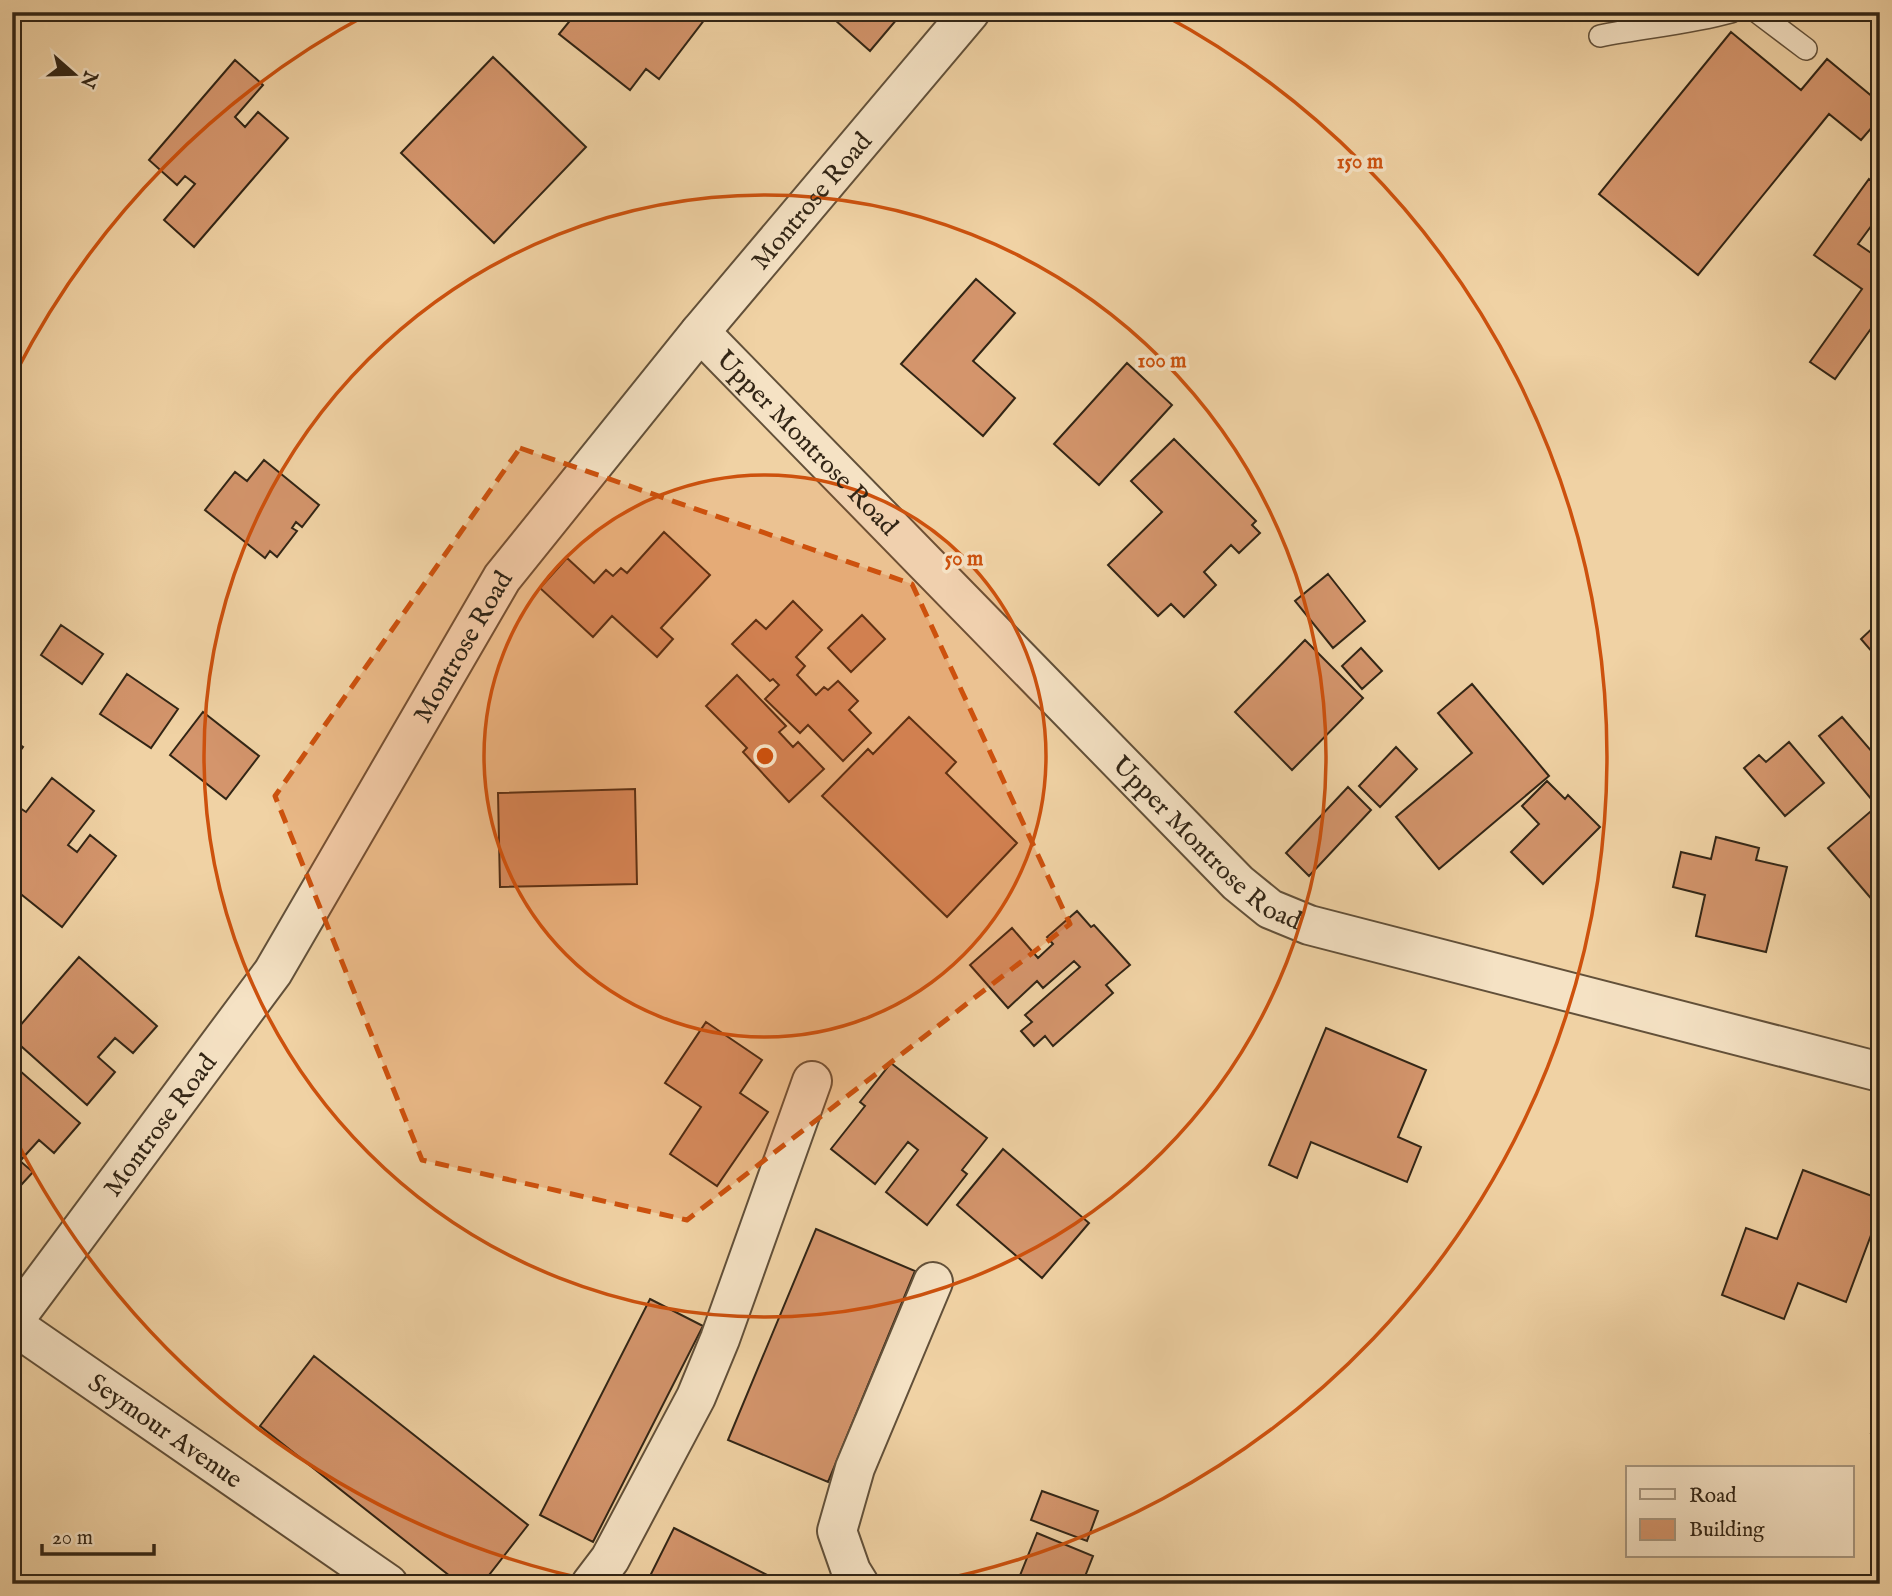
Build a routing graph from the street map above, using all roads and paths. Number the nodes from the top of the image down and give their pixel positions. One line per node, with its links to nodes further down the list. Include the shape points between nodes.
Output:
1 (970, 12): 6 (street, Montrose Road)
2 (1731, 12): 4 (lane)
3 (1758, 12): 5 (lane)
4 (1600, 36)
5 (1806, 49)
6 (700, 332): 7 (street, Upper Montrose Road, via 1238,883 1270,909 1309,925); 10 (street, Montrose Road, via 502,578 273,972)
7 (1880, 1072)
8 (812, 1081): 12 (street, via 695,1397 610,1559)
9 (933, 1282): 13 (street, via 855,1468 837,1531)
10 (12, 1323): 11 (street, Seymour Avenue)
11 (388, 1584)
12 (591, 1584)
13 (859, 1584)

